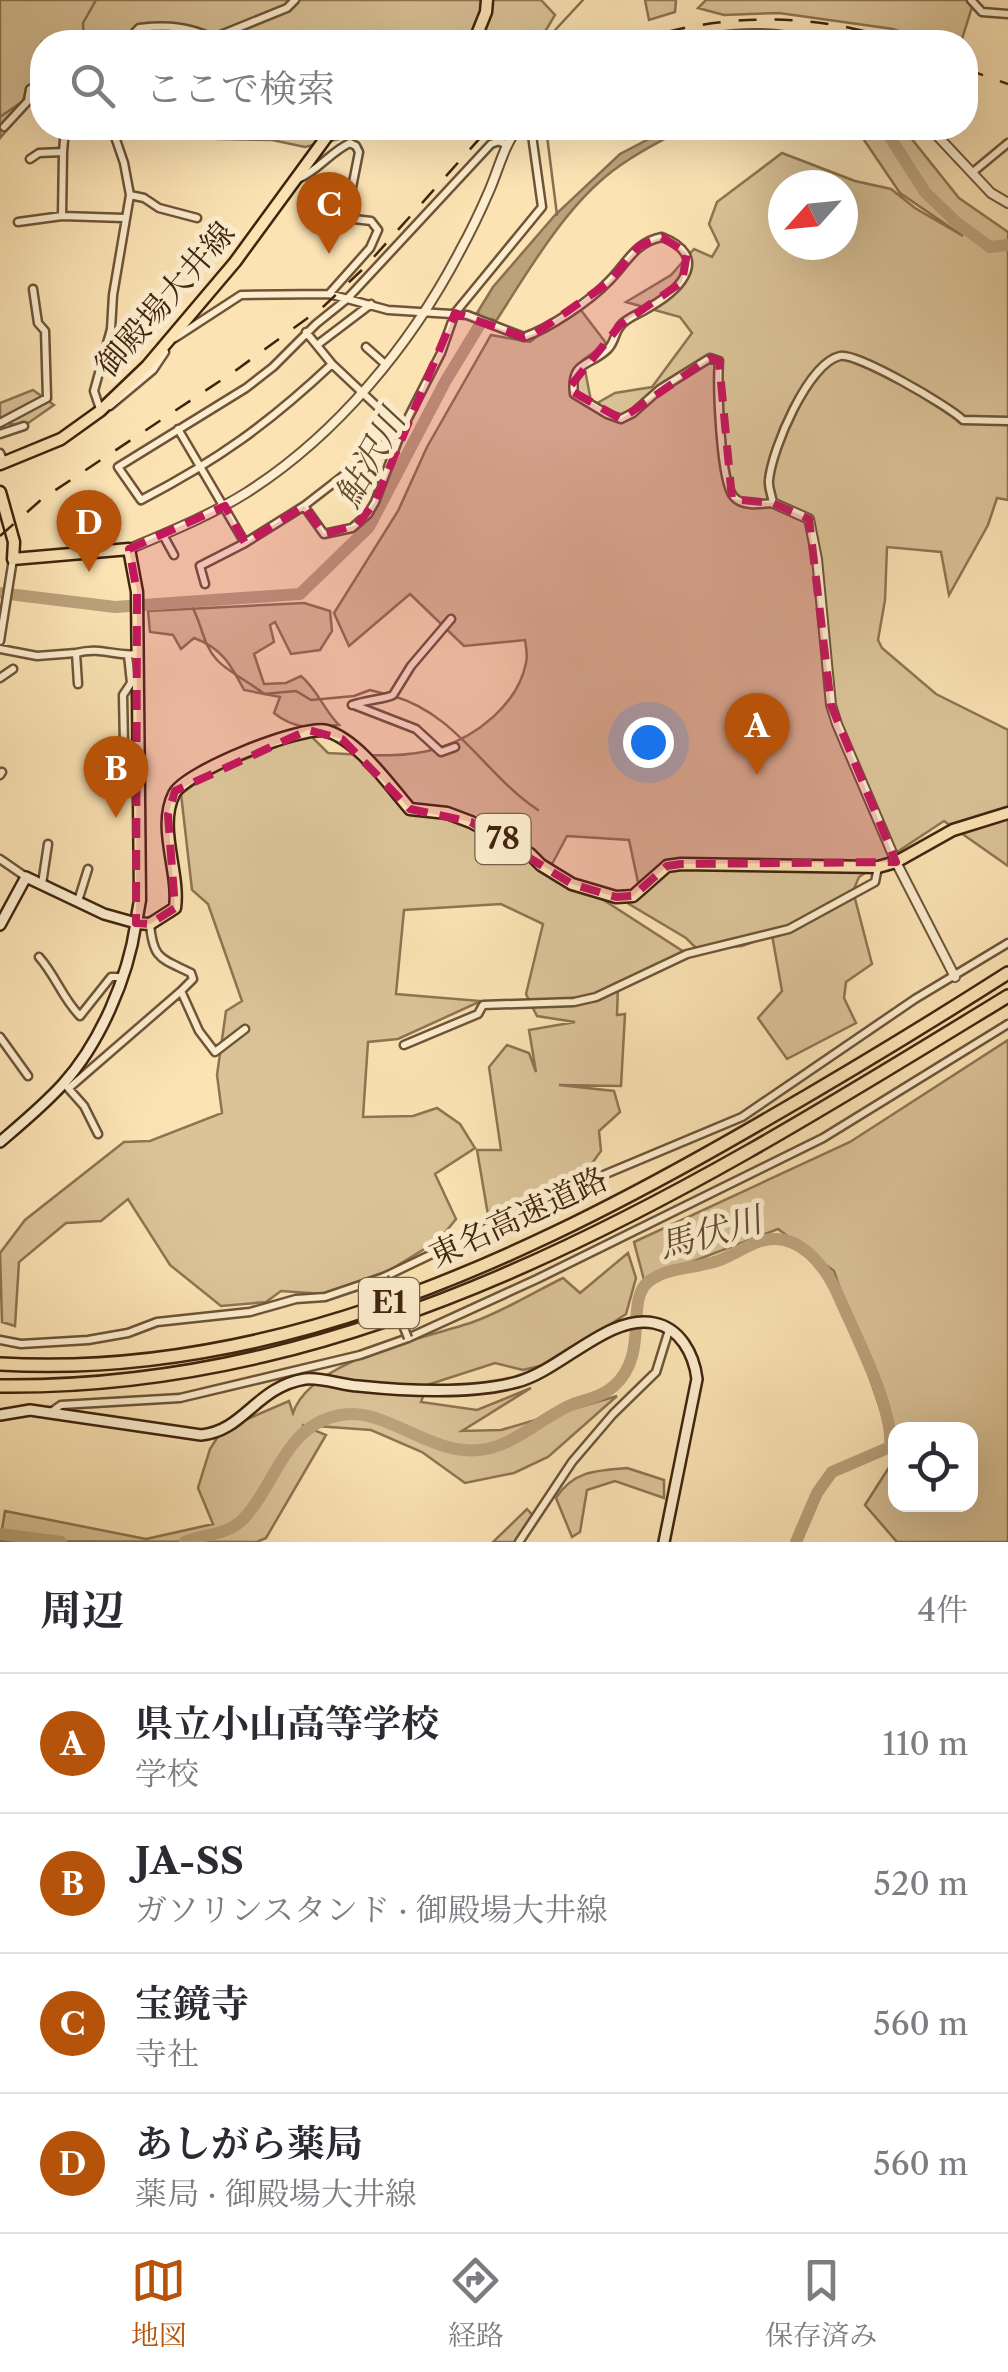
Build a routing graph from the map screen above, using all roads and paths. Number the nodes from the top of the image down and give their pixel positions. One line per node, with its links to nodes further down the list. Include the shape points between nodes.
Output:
1 (295, 0): 7 (street)
2 (487, 0): 8 (main road)
3 (971, 0): 4 (street, via 982,12)
4 (1008, 14)
5 (138, 30): 6 (street, via 168,25)
6 (195, 30)
7 (233, 30)
8 (478, 30)
9 (30, 90): 10 (street)
10 (4, 127)
11 (64, 140): 19 (street)
12 (116, 140): 23 (street)
13 (325, 140): 22 (main road, 御殿場大井線)
14 (511, 140): 18 (street)
15 (534, 140): 34 (street, via 542,207)
16 (942, 140): 21 (street)
17 (1008, 143): 21 (street)
18 (507, 146): 31 (street, via 491,144); 33 (street)
19 (62, 152): 20 (street); 25 (street)
20 (30, 159)
21 (973, 172): 24 (street)
22 (297, 180): 30 (street, via 338,148 356,146 346,218 371,221 378,230); 41 (main road, 御殿場大井線, via 146,366)
23 (130, 194): 26 (street); 27 (street)
24 (1008, 203)
25 (62, 216): 26 (street); 28 (street)
26 (124, 218): 41 (street, via 111,329 94,391)
27 (197, 218)
28 (18, 222)
29 (33, 289): 42 (street, via 45,331 47,398)
30 (329, 294): 31 (street); 41 (street, via 241,295 173,340 152,370)
31 (347, 299): 32 (street); 35 (street)
32 (371, 304): 33 (street); 36 (street)
33 (424, 312): 34 (street); 39 (street)
34 (455, 314): 46 (street); 51 (street, via 524,337 608,283 649,239 679,244 689,260 682,282 620,325 606,351 579,366 574,394 622,418 710,358 719,361 732,496)
35 (306, 332): 36 (street); 45 (street, via 246,388)
36 (316, 345): 38 (street)
37 (366, 347): 39 (street)
38 (332, 364): 40 (street); 49 (street)
39 (385, 364): 40 (street)
40 (361, 393): 46 (street); 52 (street, via 285,466)
41 (100, 411): 48 (main road, 御殿場大井線, via 61,438)
42 (0, 422)
43 (1008, 422): 51 (street, via 962,420 860,360 837,356 799,396 769,481)
44 (24, 426): 47 (street)
45 (178, 428): 49 (street); 49 (street, via 118,467 140,500)
46 (402, 430): 53 (street); 53 (street, via 376,502 357,525 324,534)
47 (0, 434)
48 (1, 460)
49 (203, 468): 52 (street)
50 (0, 492): 58 (main road)
51 (773, 503): 73 (street, via 809,519 831,705)
52 (225, 506): 54 (street); 55 (street)
53 (304, 506): 55 (street)
54 (163, 534): 56 (street); 57 (street)
55 (245, 544): 59 (street, via 200,566)
56 (130, 549): 58 (main road); 64 (main road, via 137,592)
57 (174, 555)
58 (13, 559): 61 (street)
59 (205, 584)
60 (451, 619): 69 (street, via 392,695 352,705 416,729 441,752)
61 (0, 641)
62 (0, 649): 63 (street, via 37,656)
63 (76, 652): 64 (street); 67 (street)
64 (133, 654): 68 (street, via 131,683 123,694); 79 (main road)
65 (14, 668): 66 (street)
66 (0, 678)
67 (78, 684)
68 (124, 745)
69 (455, 746)
70 (1008, 813): 73 (main road, 78, via 953,830)
71 (48, 844): 77 (street)
72 (0, 859): 76 (street)
73 (896, 862): 74 (main road, 78); 85 (street)
74 (878, 867): 80 (main road, 78, via 681,864 666,866 633,896 616,897 572,884 471,822 410,810 342,739 308,730 228,760 174,791 168,815 175,908); 92 (street, via 874,882 790,929 687,954 574,1002 484,1005 478,1014)
75 (88, 869): 78 (street)
76 (26, 876): 77 (main road); 81 (main road)
77 (42, 884): 78 (main road)
78 (78, 902): 79 (main road)
79 (136, 923): 80 (main road); 86 (main road)
80 (150, 924): 87 (street, via 157,956 191,973)
81 (0, 925)
82 (1008, 942): 85 (street)
83 (40, 957): 86 (street, via 80,1016 111,977)
84 (1008, 973): 102 (highway, 東名高速道路 / E1, via 655,1183 424,1290 232,1348 92,1365)
85 (955, 977): 98 (street, via 742,1118)
86 (120, 978): 95 (main road)
87 (181, 992): 90 (street, via 215,1052); 95 (street)
88 (1008, 996): 103 (highway, 東名高速道路 / E1, via 667,1197 446,1299 327,1342 232,1365 134,1380)
89 (1008, 1024): 100 (street, via 823,1138)
90 (245, 1029)
91 (0, 1036): 93 (street)
92 (404, 1046)
93 (2, 1048): 94 (street)
94 (28, 1076)
95 (65, 1087): 96 (street); 97 (main road)
96 (98, 1134)
97 (0, 1142)
98 (384, 1277): 100 (street, bridge); 101 (street, via 325,1297 157,1322 88,1340)
99 (669, 1330): 104 (main road, via 656,1323 626,1324 540,1374 508,1384 410,1392 308,1378 267,1392 212,1434); 106 (street, via 656,1372 572,1462); 107 (main road, via 693,1357 697,1379)
100 (408, 1338): 104 (street, via 180,1398 61,1405)
101 (0, 1340)
102 (0, 1364)
103 (0, 1386)
104 (51, 1412): 105 (main road)
105 (0, 1415)
106 (518, 1542)
107 (664, 1542)

